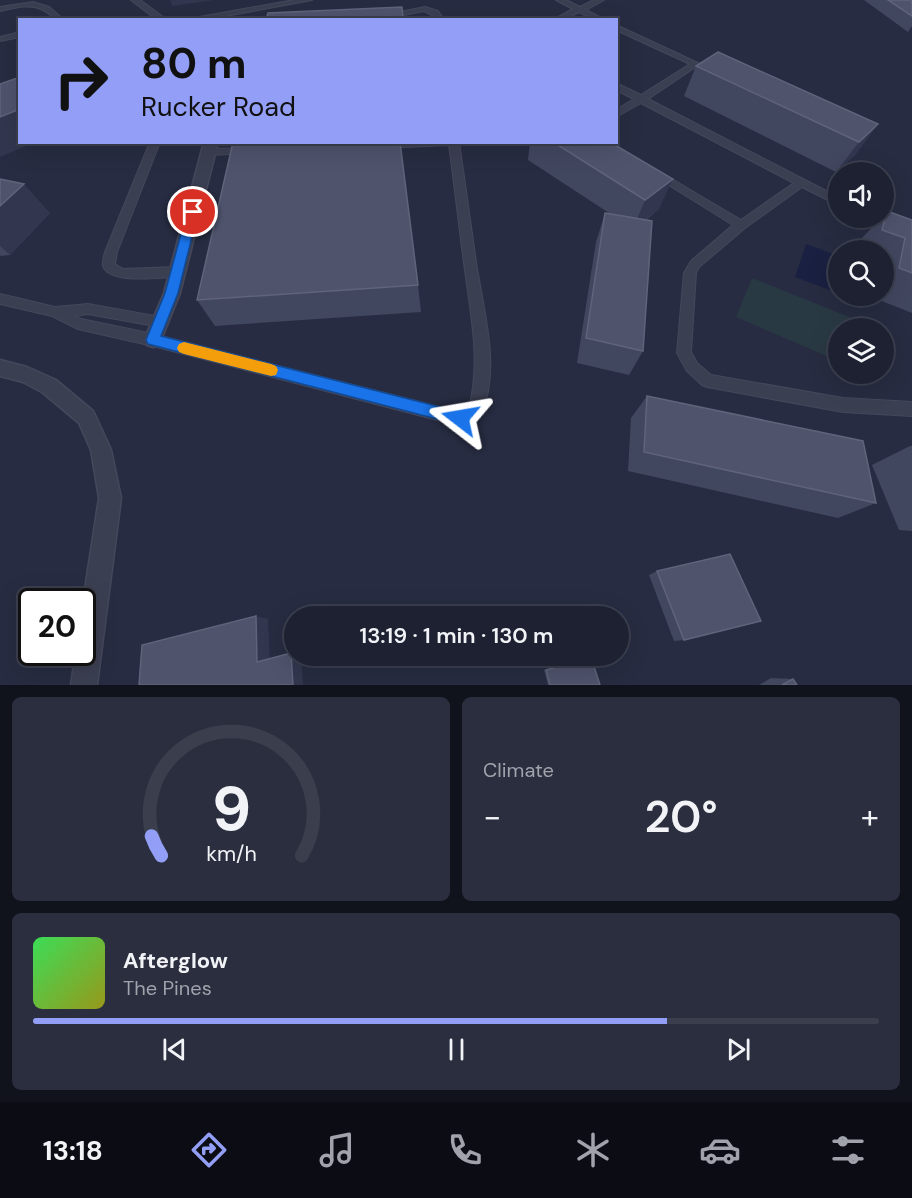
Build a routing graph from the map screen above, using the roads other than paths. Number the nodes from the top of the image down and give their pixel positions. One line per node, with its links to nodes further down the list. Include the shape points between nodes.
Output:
1 (135, 0): 8 (lane)
2 (308, 0): 9 (lane)
3 (560, 0): 6 (lane)
4 (600, 0): 6 (lane)
5 (0, 9): 7 (lane, via 15,4 45,5)
6 (579, 9): 12 (lane); 13 (lane)
7 (58, 18)
8 (160, 18)
9 (199, 18)
10 (374, 18): 11 (lane, via 425,9)
11 (439, 18)
12 (561, 18)
13 (597, 18)
14 (618, 28): 18 (lane, via 696,64)
15 (18, 34): 16 (lane)
16 (0, 39)
17 (618, 87): 18 (lane)
18 (640, 99): 19 (lane); 27 (lane)
19 (618, 113)
20 (154, 144): 32 (lane, via 109,266 121,274)
21 (411, 144): 23 (lane)
22 (452, 144): 36 (lane, via 481,339 482,381 475,412 460,418)
23 (370, 146)
24 (210, 147): 25 (lane); 32 (street)
25 (254, 151)
26 (642, 166): 31 (lane)
27 (802, 182): 28 (lane); 31 (lane)
28 (828, 196)
29 (894, 221): 30 (lane)
30 (912, 224)
31 (741, 225): 38 (lane, via 695,264 690,273 684,353 692,367 707,381 843,405)
32 (177, 272): 35 (street)
33 (0, 299): 34 (lane)
34 (55, 312): 35 (lane, via 88,309); 36 (lane, via 78,324)
35 (160, 321): 36 (street)
36 (153, 340)
37 (0, 368): 39 (street, via 49,386 86,417 102,450 110,498)
38 (912, 409)
39 (84, 685)

